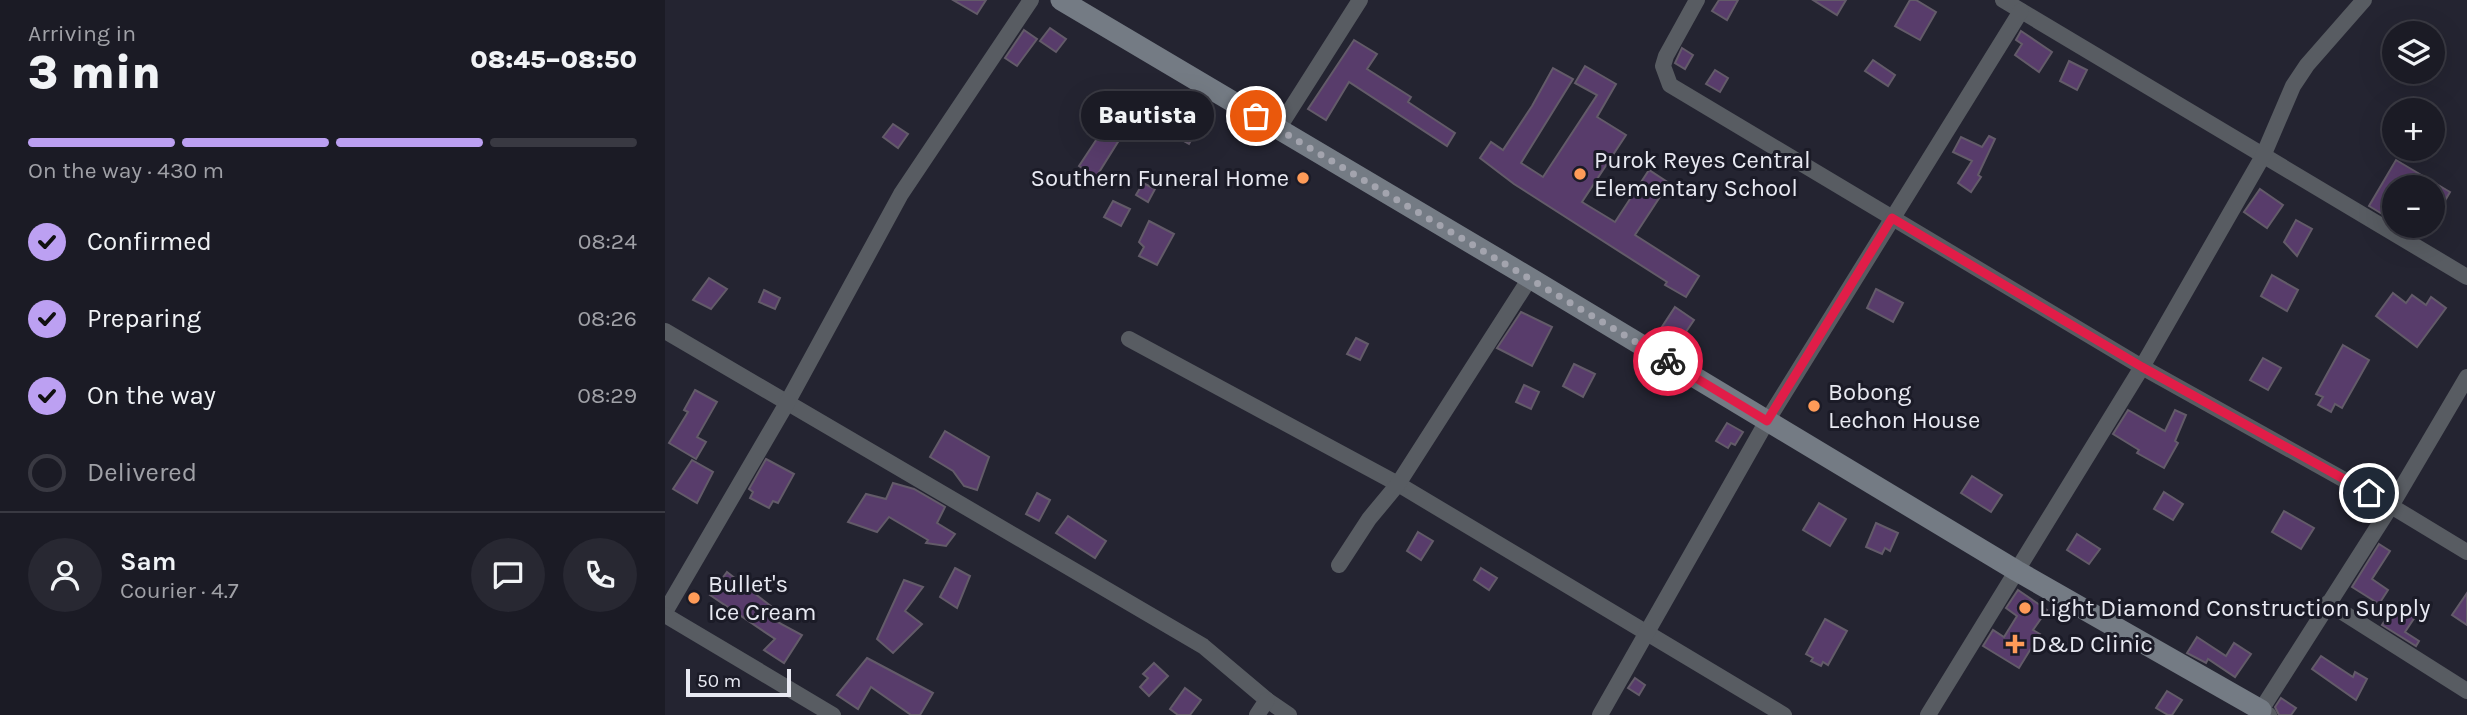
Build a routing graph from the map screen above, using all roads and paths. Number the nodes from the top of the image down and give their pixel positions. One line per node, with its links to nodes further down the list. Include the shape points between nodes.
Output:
1 (1031, 0): 19 (street, via 901,194)
2 (1061, 0): 10 (main road)
3 (1360, 0): 10 (street)
4 (1679, 0): 9 (street)
5 (1697, 0): 9 (street)
6 (2003, 0): 8 (street)
7 (2364, 0): 11 (street, via 2299,76)
8 (2021, 10): 11 (street); 12 (street)
9 (1687, 16): 12 (street, via 1663,66 1670,85)
10 (1278, 129): 14 (main road)
11 (2263, 156): 13 (street); 17 (street)
12 (1892, 218): 17 (street); 20 (street)
13 (2467, 277)
14 (1531, 278): 20 (main road); 21 (street)
15 (665, 331): 19 (street)
16 (1129, 340): 21 (street)
17 (2142, 367): 22 (street); 25 (street)
18 (2467, 377): 22 (street)
19 (787, 403): 27 (street); 30 (street, via 1203,646)
20 (1767, 421): 25 (main road); 28 (street)
21 (1398, 484): 24 (street); 28 (street)
22 (2391, 506): 23 (street); 26 (street)
23 (2467, 552)
24 (1339, 565)
25 (2017, 570): 31 (main road); 37 (street)
26 (2328, 603): 29 (street); 31 (street)
27 (665, 614): 32 (street)
28 (1647, 632): 35 (street); 36 (street)
29 (2467, 691)
30 (1268, 700): 33 (street); 34 (street)
31 (2263, 713)
32 (834, 715)
33 (1257, 715)
34 (1289, 715)
35 (1600, 715)
36 (1784, 715)
37 (1928, 715)

